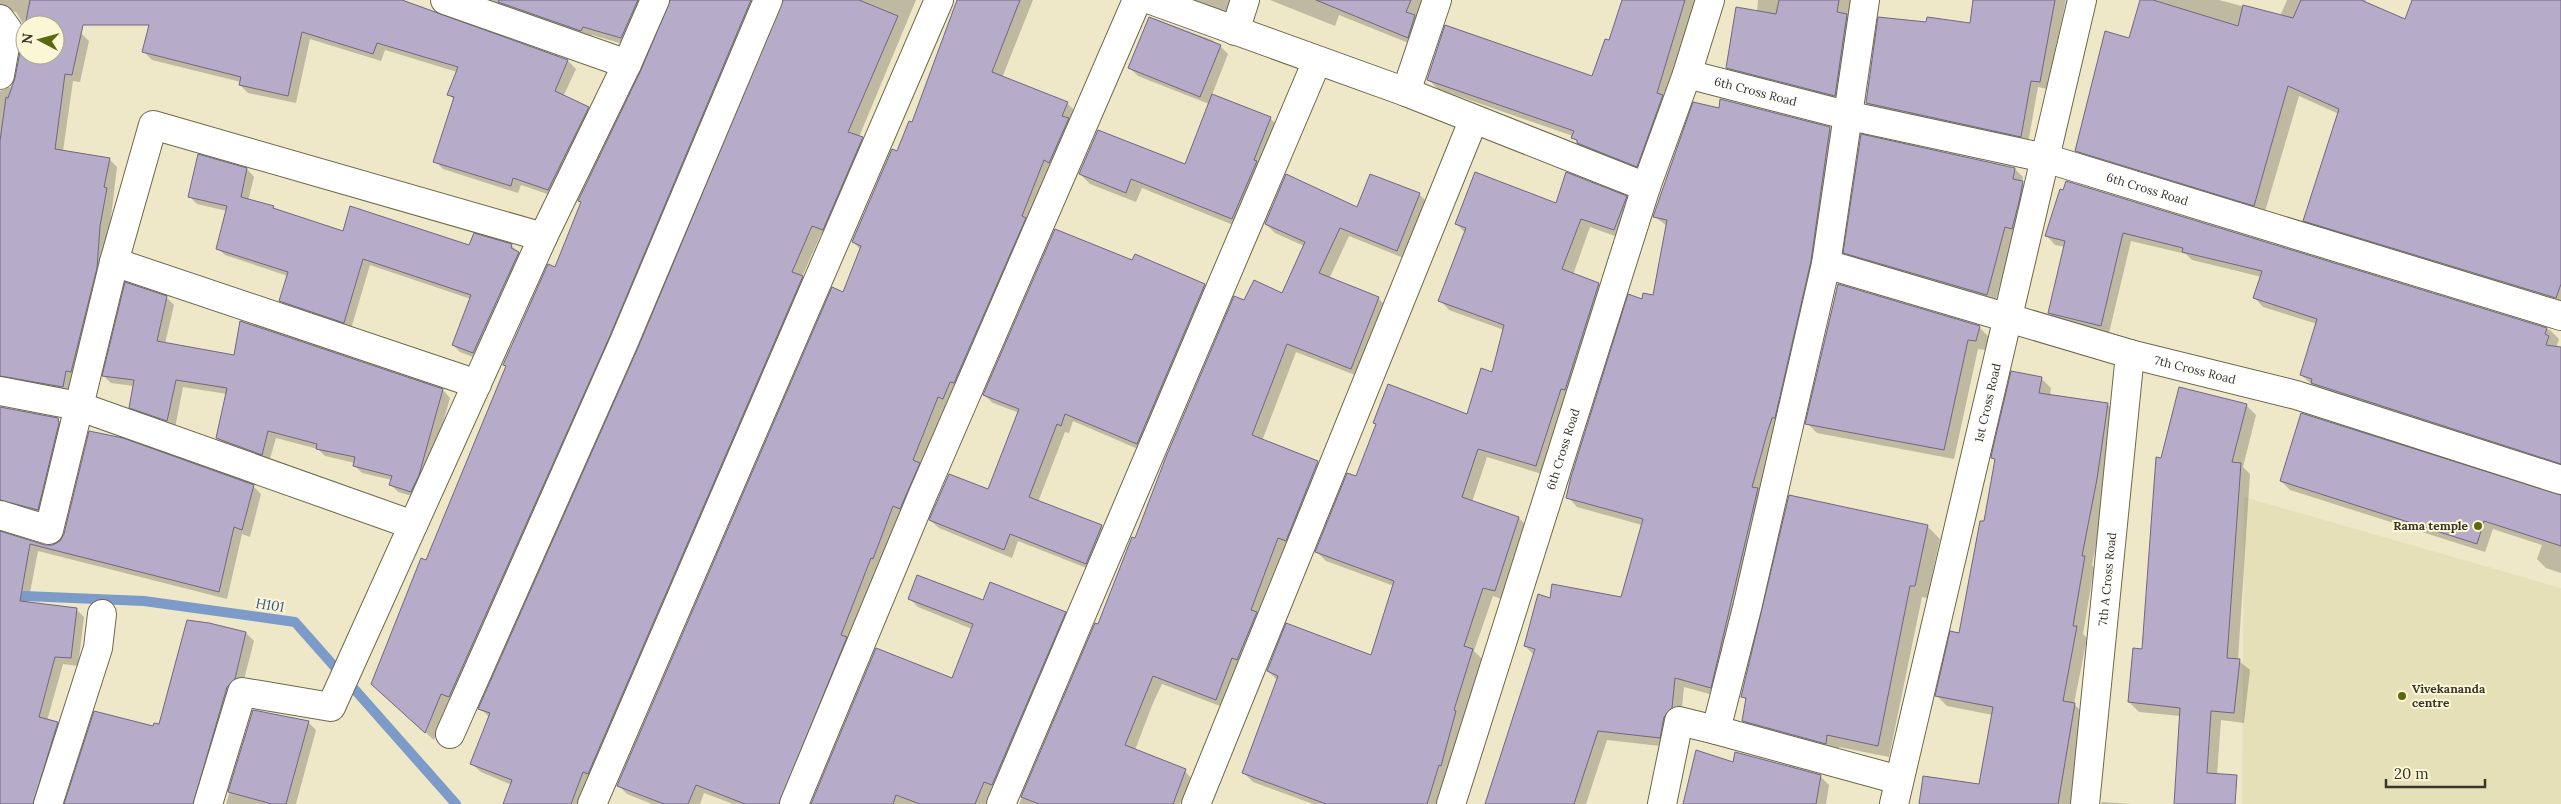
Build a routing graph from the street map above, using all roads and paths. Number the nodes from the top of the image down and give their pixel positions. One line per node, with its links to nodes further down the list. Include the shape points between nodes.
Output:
1 (445, 0): 15 (street)
2 (654, 0): 15 (street)
3 (768, 0): 37 (street, via 623,344)
4 (939, 0): 41 (street)
5 (1138, 0): 42 (street, via 923,494)
6 (1151, 0): 13 (street)
7 (1245, 0): 13 (street)
8 (1437, 0): 18 (street)
9 (1710, 0): 16 (street)
10 (1865, 0): 19 (street)
11 (2082, 0): 21 (street, 1st Cross Road)
12 (0, 19): 17 (street, via 8,30)
13 (1235, 31): 14 (street)
14 (1317, 61): 18 (street); 43 (street)
15 (627, 64): 23 (street)
16 (1687, 74): 19 (street, 6th Cross Road); 22 (street, 6th Cross Road)
17 (0, 75)
18 (1406, 92): 20 (street)
19 (1846, 116): 21 (street, 6th Cross Road); 25 (street)
20 (1473, 120): 22 (street); 44 (street)
21 (2045, 158): 26 (street, 6th Cross Road); 27 (street, 1st Cross Road)
22 (1646, 187): 45 (street, 6th Cross Road)
23 (543, 238): 24 (street, via 153,125); 29 (street)
24 (114, 262): 29 (street); 31 (street)
25 (1826, 264): 27 (street, 7th Cross Road); 36 (street, via 1750,599)
26 (2561, 316)
27 (2006, 317): 28 (street, 7th Cross Road); 38 (street, 1st Cross Road)
28 (2130, 354): 32 (street, 7th Cross Road, via 2296,395); 47 (street, 7th A Cross Road)
29 (477, 384): 34 (street)
30 (0, 391): 31 (street)
31 (78, 406): 33 (street, via 49,530); 34 (street)
32 (2561, 480)
33 (0, 515)
34 (414, 525): 40 (street, via 331,707 242,692)
35 (102, 614): 39 (street, via 98,648)
36 (1716, 730): 38 (street); 46 (street, via 1679,721)
37 (450, 734)
38 (1897, 792)
39 (48, 804)
40 (208, 804)
41 (592, 804)
42 (794, 804)
43 (1000, 804)
44 (1196, 804)
45 (1451, 804)
46 (1662, 804)
47 (2085, 804)

